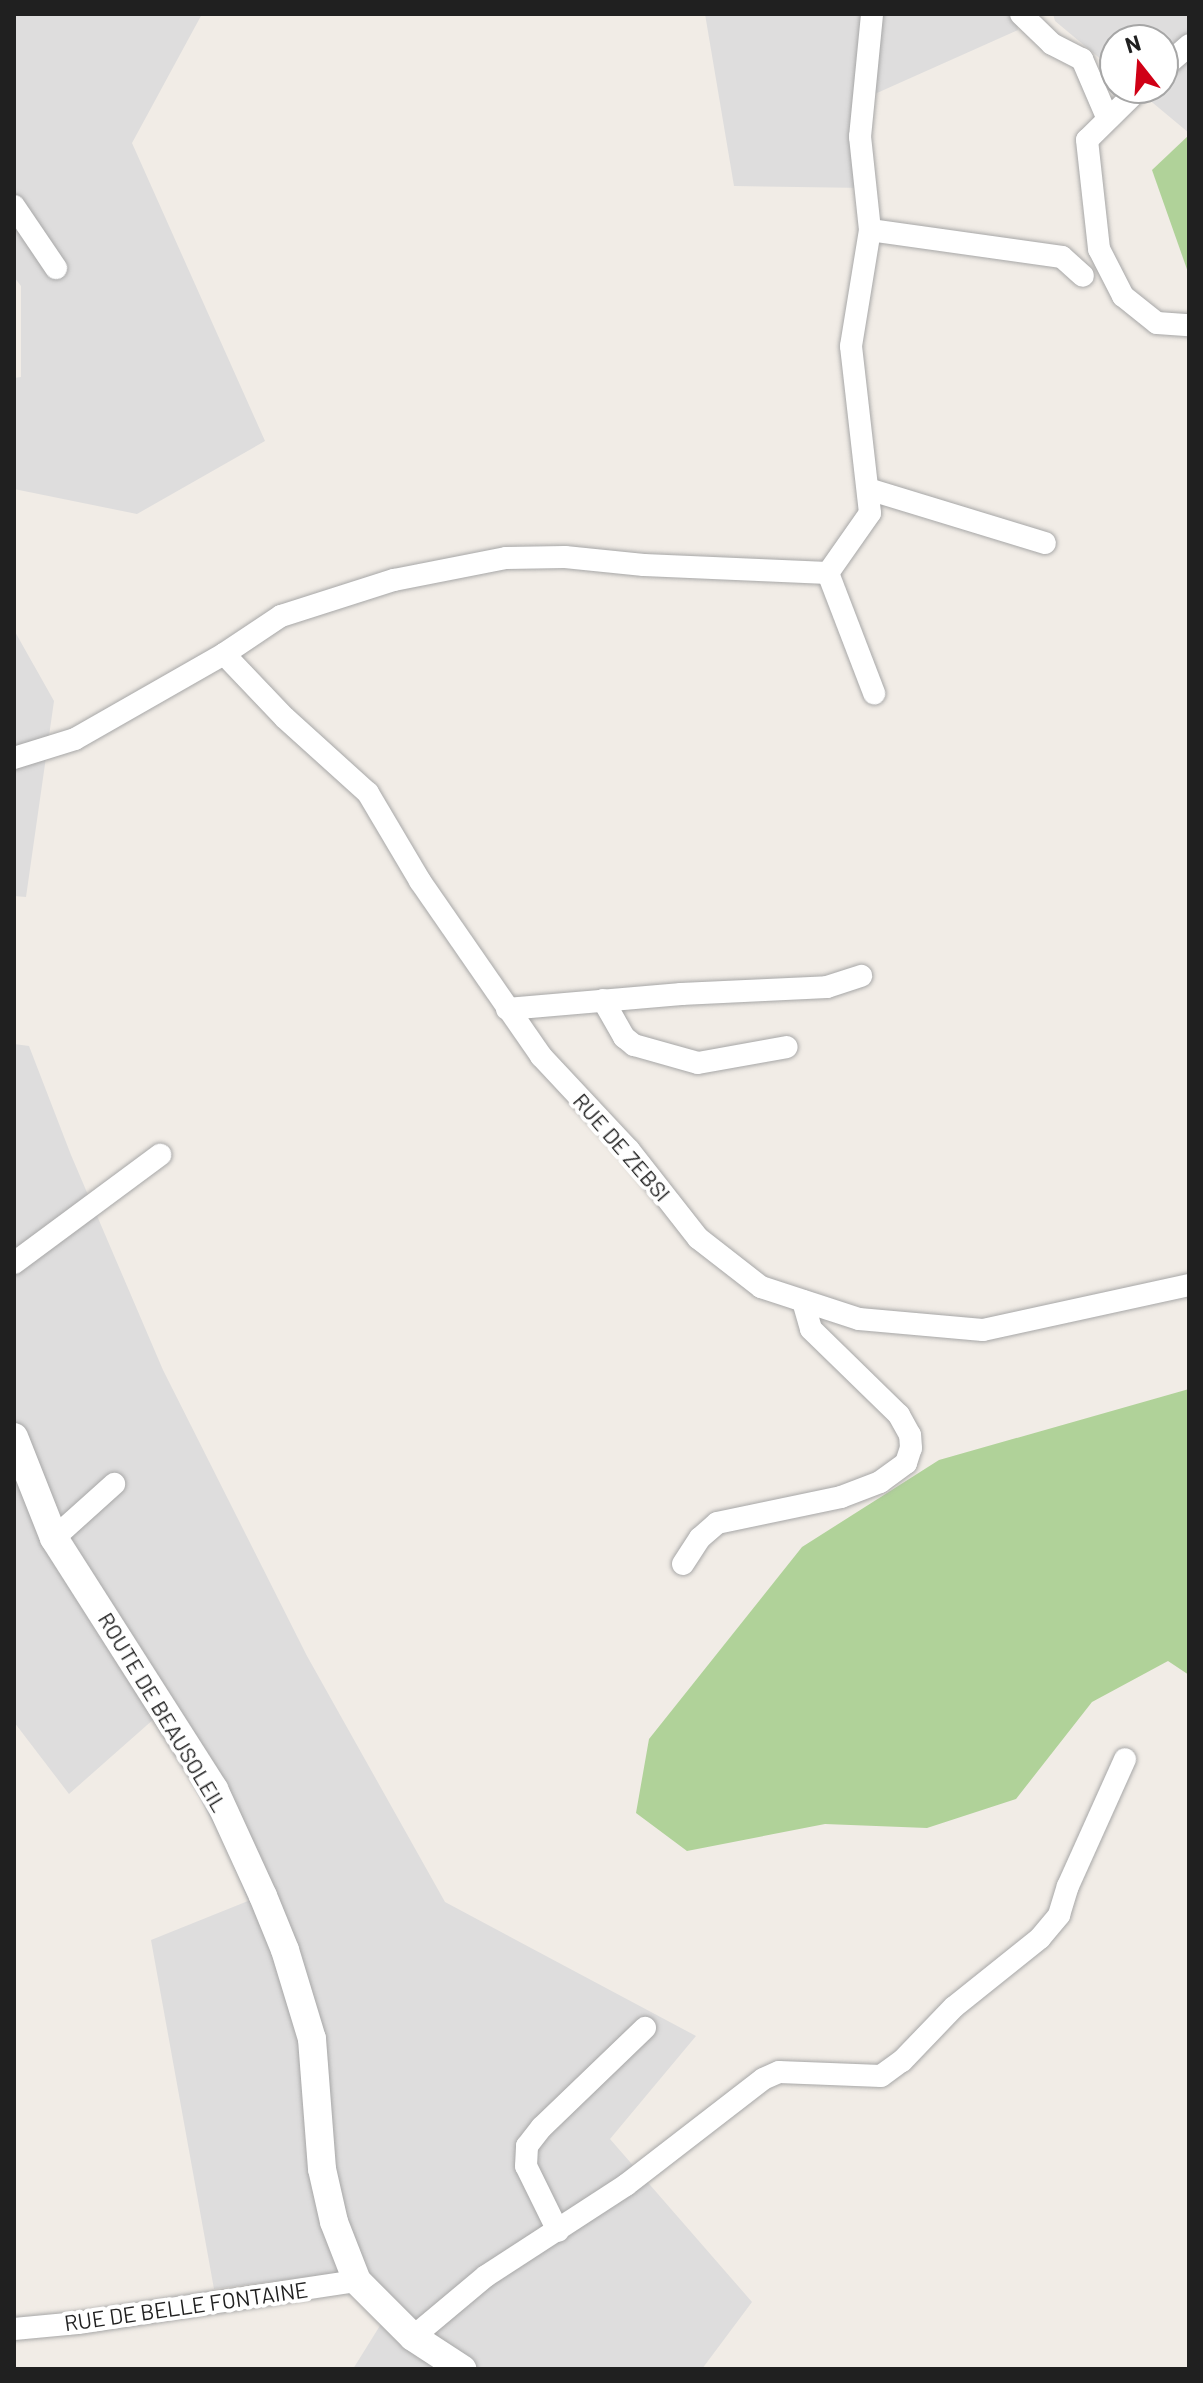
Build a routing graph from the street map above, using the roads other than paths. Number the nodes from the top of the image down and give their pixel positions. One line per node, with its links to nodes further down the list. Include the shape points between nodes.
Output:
1 (872, 14): 6 (street, via 860,137)
2 (1021, 14): 4 (street, via 1052,44 1082,59)
3 (1122, 104): 4 (street)
4 (1107, 117): 9 (street, via 1087,140 1099,249 1123,296 1157,323)
5 (14, 206): 7 (street)
6 (870, 230): 8 (street, via 1062,257); 10 (street, via 851,346)
7 (56, 268)
8 (1083, 276)
9 (1189, 325)
10 (868, 489): 11 (street); 12 (street, via 870,513)
11 (1045, 543)
12 (828, 573): 13 (street, via 506,558 394,580 281,616); 14 (street)
13 (224, 654): 15 (street, via 75,739); 18 (street, RUE DE ZEBSI, via 368,793)
14 (874, 693)
15 (14, 758)
16 (861, 976): 17 (street, via 827,987)
17 (603, 1000): 18 (street); 19 (street, via 634,1045 698,1063)
18 (507, 1009): 23 (street, RUE DE ZEBSI, via 698,1238 761,1287)
19 (787, 1047)
20 (160, 1155): 21 (street)
21 (14, 1263)
22 (1189, 1285): 23 (street, RUE DE ZEBSI, via 983,1330 859,1319)
23 (803, 1301): 27 (street, via 811,1329 899,1415 910,1435 906,1463 880,1482 841,1497 717,1523)
24 (14, 1437): 26 (street, ROUTE DE BEAUSOLEIL)
25 (114, 1484): 26 (street)
26 (54, 1538): 31 (street, ROUTE DE BEAUSOLEIL, via 214,1789 263,1896 312,2039 322,2169 334,2222)
27 (683, 1564)
28 (1125, 1759): 30 (street, via 1059,1915 1040,1938 954,2007 902,2061 881,2076 779,2072 763,2079 682,2145)
29 (645, 2028): 30 (street, via 527,2146 526,2166)
30 (558, 2231): 33 (street, via 486,2276)
31 (357, 2281): 32 (street, RUE DE BELLE FONTAINE); 33 (street, ROUTE DE BEAUSOLEIL)
32 (14, 2329)
33 (413, 2337): 34 (street, ROUTE DE BEAUSOLEIL)
34 (462, 2369)

